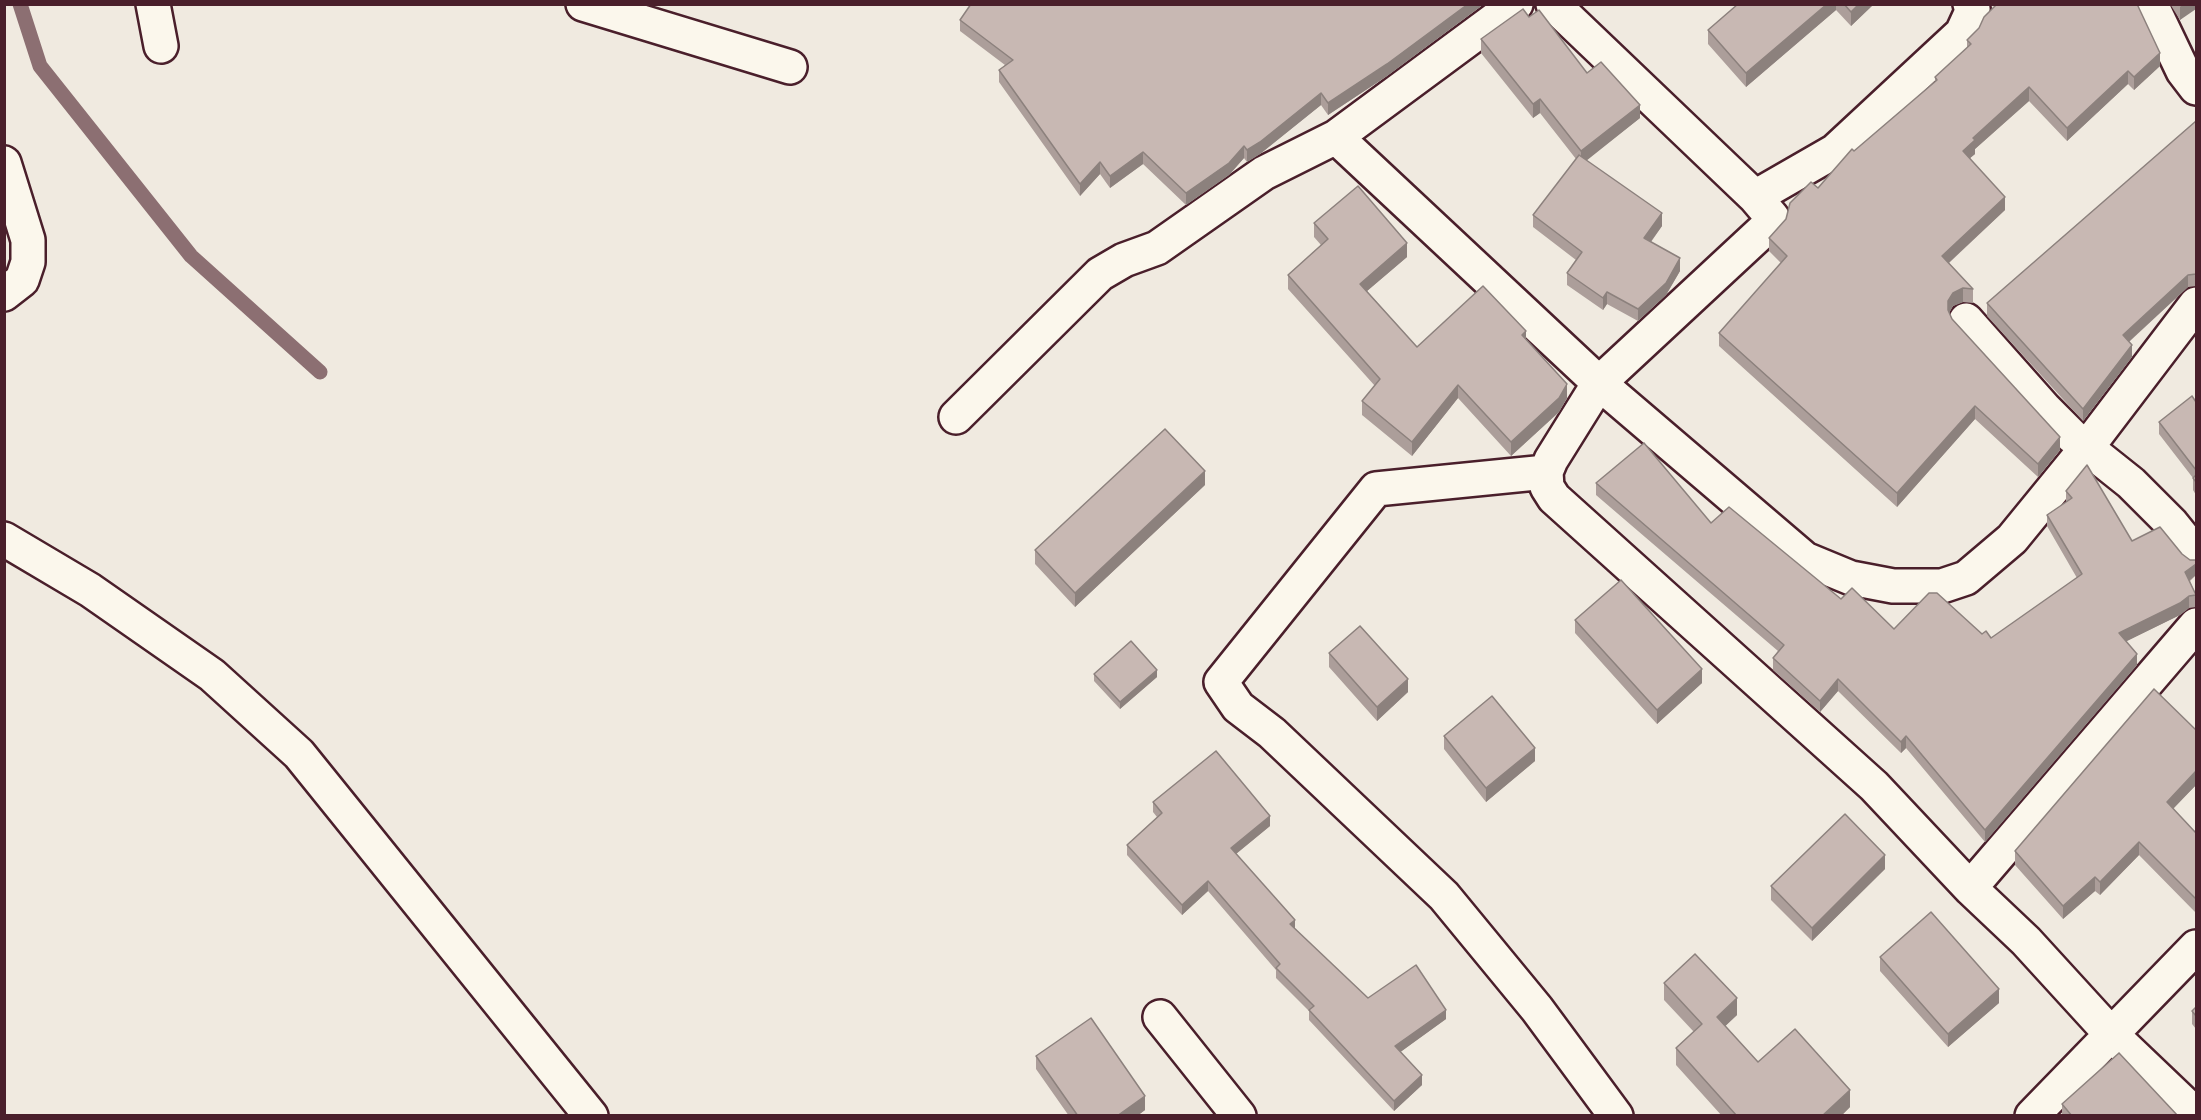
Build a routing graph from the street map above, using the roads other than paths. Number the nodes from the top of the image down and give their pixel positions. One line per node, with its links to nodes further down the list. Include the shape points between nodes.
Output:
1 (153, 4): 7 (street)
2 (583, 4): 8 (street)
3 (1516, 4): 10 (street)
4 (1553, 4): 12 (street)
5 (1970, 4): 12 (street, via 1973,9 1962,33 1835,151)
6 (2151, 4): 9 (street, via 2183,71)
7 (161, 46)
8 (790, 67)
9 (2196, 88)
10 (1336, 137): 16 (street); 17 (street, via 1264,173 1157,248 1100,274)
11 (4, 163): 13 (street, via 28,240 28,262 22,280)
12 (1755, 197): 16 (street, via 1772,217 1768,225)
13 (4, 294)
14 (2196, 304): 18 (street)
15 (1966, 320): 18 (street, via 2045,409)
16 (1599, 383): 18 (street, via 1805,559 1851,578 1893,586 1942,586 1966,578 2012,539); 19 (street)
17 (956, 417)
18 (2088, 446): 21 (street, via 2156,507)
19 (1546, 472): 23 (street, via 1547,487 1554,498 1874,786); 30 (street, via 1376,489 1221,682 1238,707 1272,733 1444,896 1537,1009)
20 (4, 539): 28 (street, via 90,590 213,675 300,754)
21 (2196, 554)
22 (2196, 625): 23 (street)
23 (1970, 888): 26 (street, via 2026,941)
24 (2196, 947): 26 (street)
25 (1160, 1017): 29 (street)
26 (2112, 1034): 27 (street); 31 (street)
27 (2196, 1115)
28 (591, 1116)
29 (1239, 1116)
30 (1616, 1116)
31 (2032, 1116)

